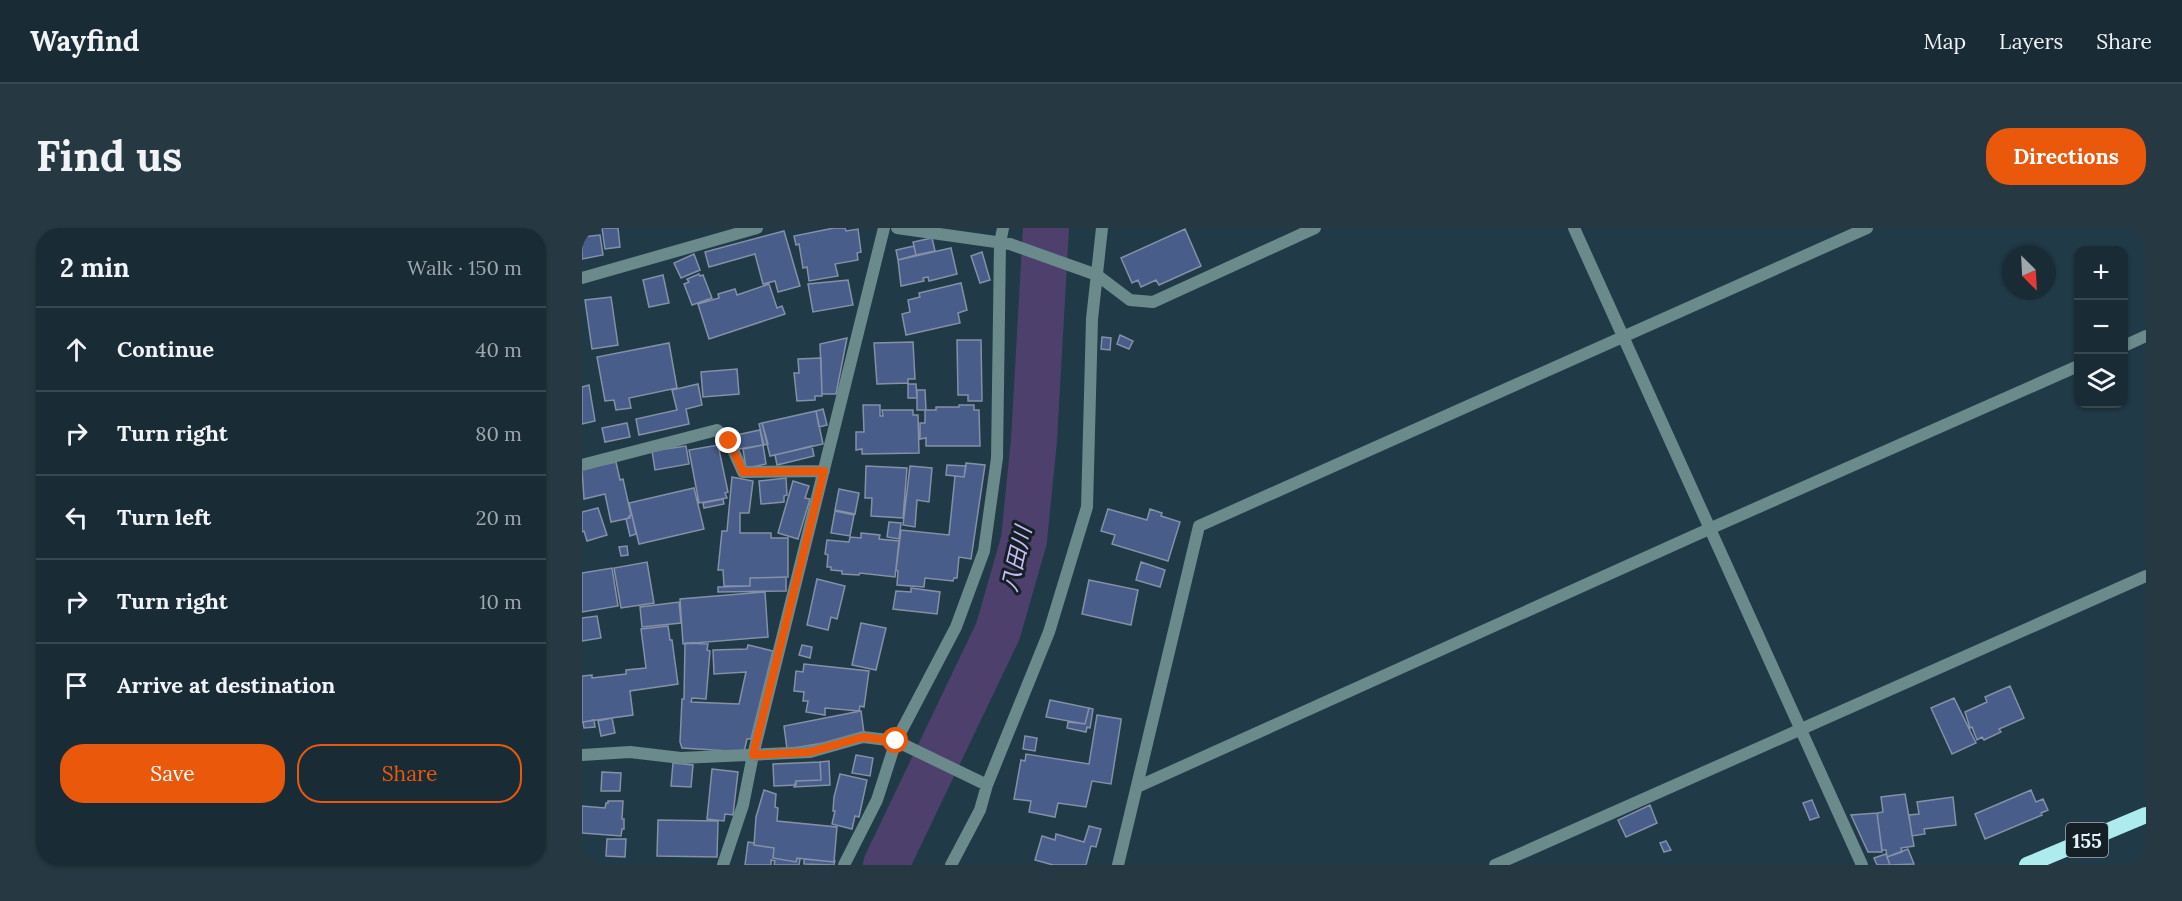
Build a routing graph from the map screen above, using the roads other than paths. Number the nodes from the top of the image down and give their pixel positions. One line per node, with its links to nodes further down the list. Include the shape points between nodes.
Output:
1 (757, 228): 11 (street)
2 (884, 228): 17 (street)
3 (897, 228): 9 (street)
4 (1003, 228): 9 (street)
5 (1102, 228): 10 (street)
6 (1315, 228): 10 (street, via 1153,302 1130,300)
7 (1574, 228): 12 (street)
8 (1867, 228): 12 (street)
9 (1005, 243): 10 (street); 21 (street, via 997,458 984,551 956,627)
10 (1094, 274): 24 (street, via 1087,507 1049,632)
11 (582, 278)
12 (1622, 336): 18 (street); 25 (street, via 1199,525)
13 (2146, 336): 14 (street)
14 (2128, 344)
15 (2074, 368): 18 (street)
16 (582, 465): 17 (street, via 717,430 729,441 743,472)
17 (824, 471): 23 (street)
18 (1709, 529): 20 (street); 25 (street)
19 (2146, 576): 20 (street)
20 (1800, 731): 31 (street); 32 (street)
21 (901, 744): 23 (street, via 863,737 810,752); 24 (street); 28 (street)
22 (582, 755): 23 (street)
23 (753, 755): 27 (street, via 743,805)
24 (987, 785): 29 (street, via 980,810)
25 (1137, 787): 30 (street)
26 (2146, 815): 33 (highway, 155)
27 (723, 865)
28 (844, 865)
29 (951, 865)
30 (1118, 865)
31 (1495, 865)
32 (1862, 865)
33 (2027, 865)

